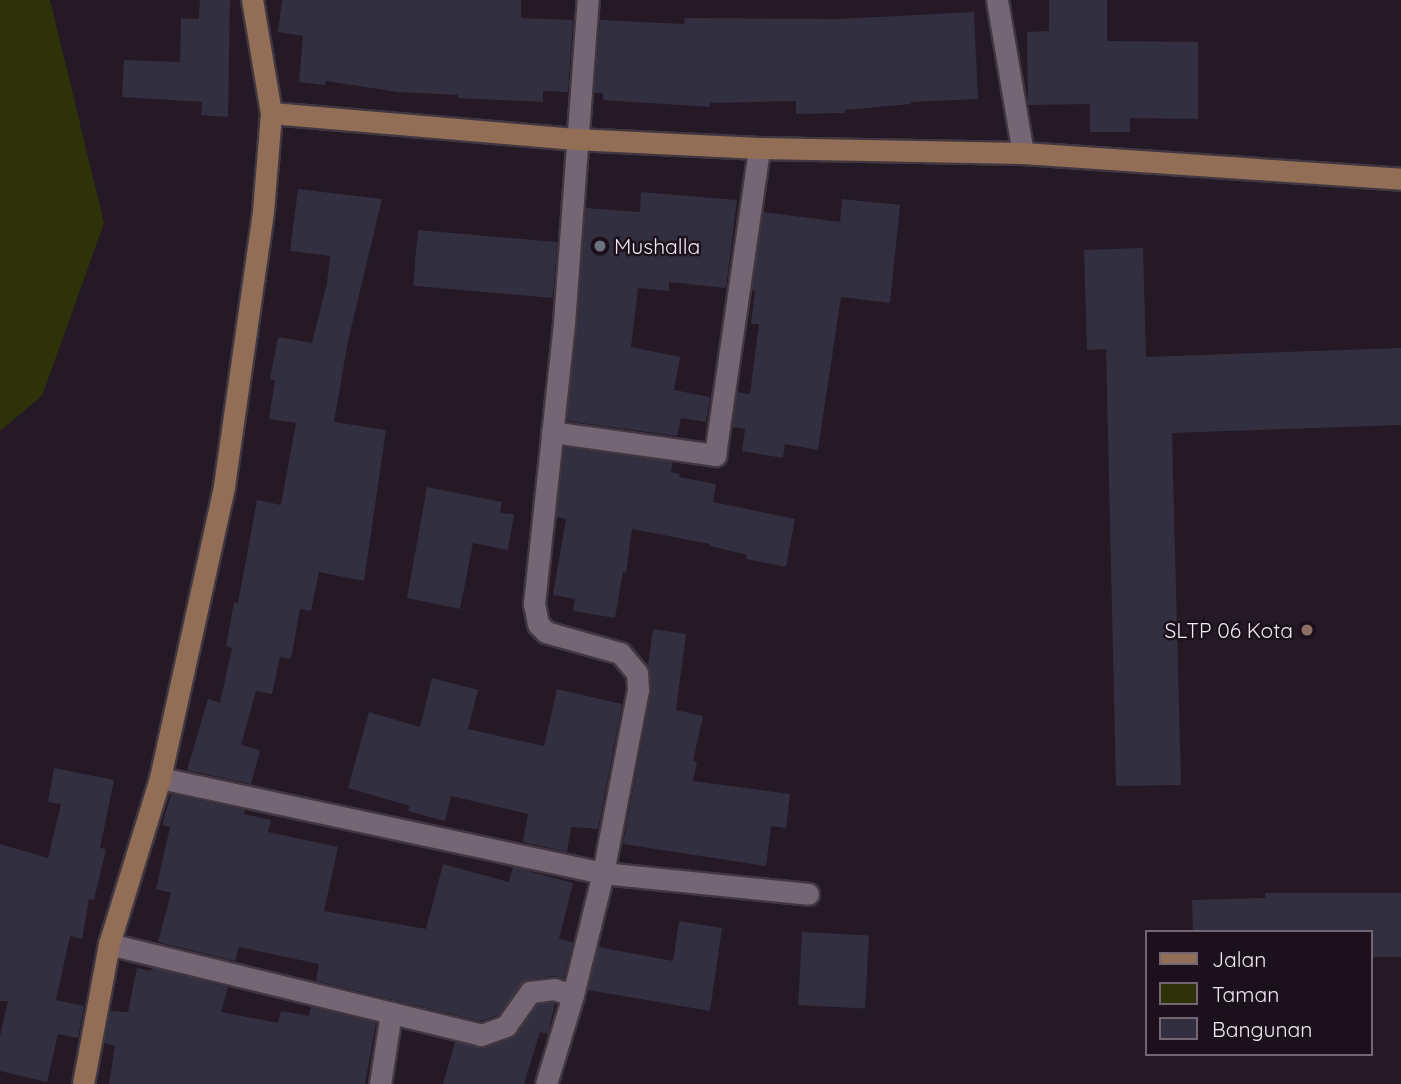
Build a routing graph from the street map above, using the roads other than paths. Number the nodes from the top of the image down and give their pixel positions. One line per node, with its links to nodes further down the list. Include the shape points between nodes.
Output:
1 (252, 0): 4 (street)
2 (588, 0): 5 (street)
3 (997, 0): 7 (street)
4 (271, 113): 5 (street); 10 (street, via 263,211 224,486)
5 (575, 139): 6 (street); 9 (street)
6 (759, 148): 7 (street); 9 (street, via 715,455)
7 (1023, 153): 8 (street)
8 (1401, 179)
9 (552, 432): 11 (street, via 534,604 538,624 546,632 620,653 637,673 638,690)
10 (160, 778): 11 (street); 13 (street)
11 (603, 873): 12 (street); 14 (street)
12 (808, 894)
13 (108, 944): 15 (street); 16 (street)
14 (573, 995): 15 (street, via 554,989 530,992 506,1026 481,1035); 18 (street)
15 (391, 1013): 17 (street)
16 (83, 1084)
17 (380, 1084)
18 (546, 1084)

